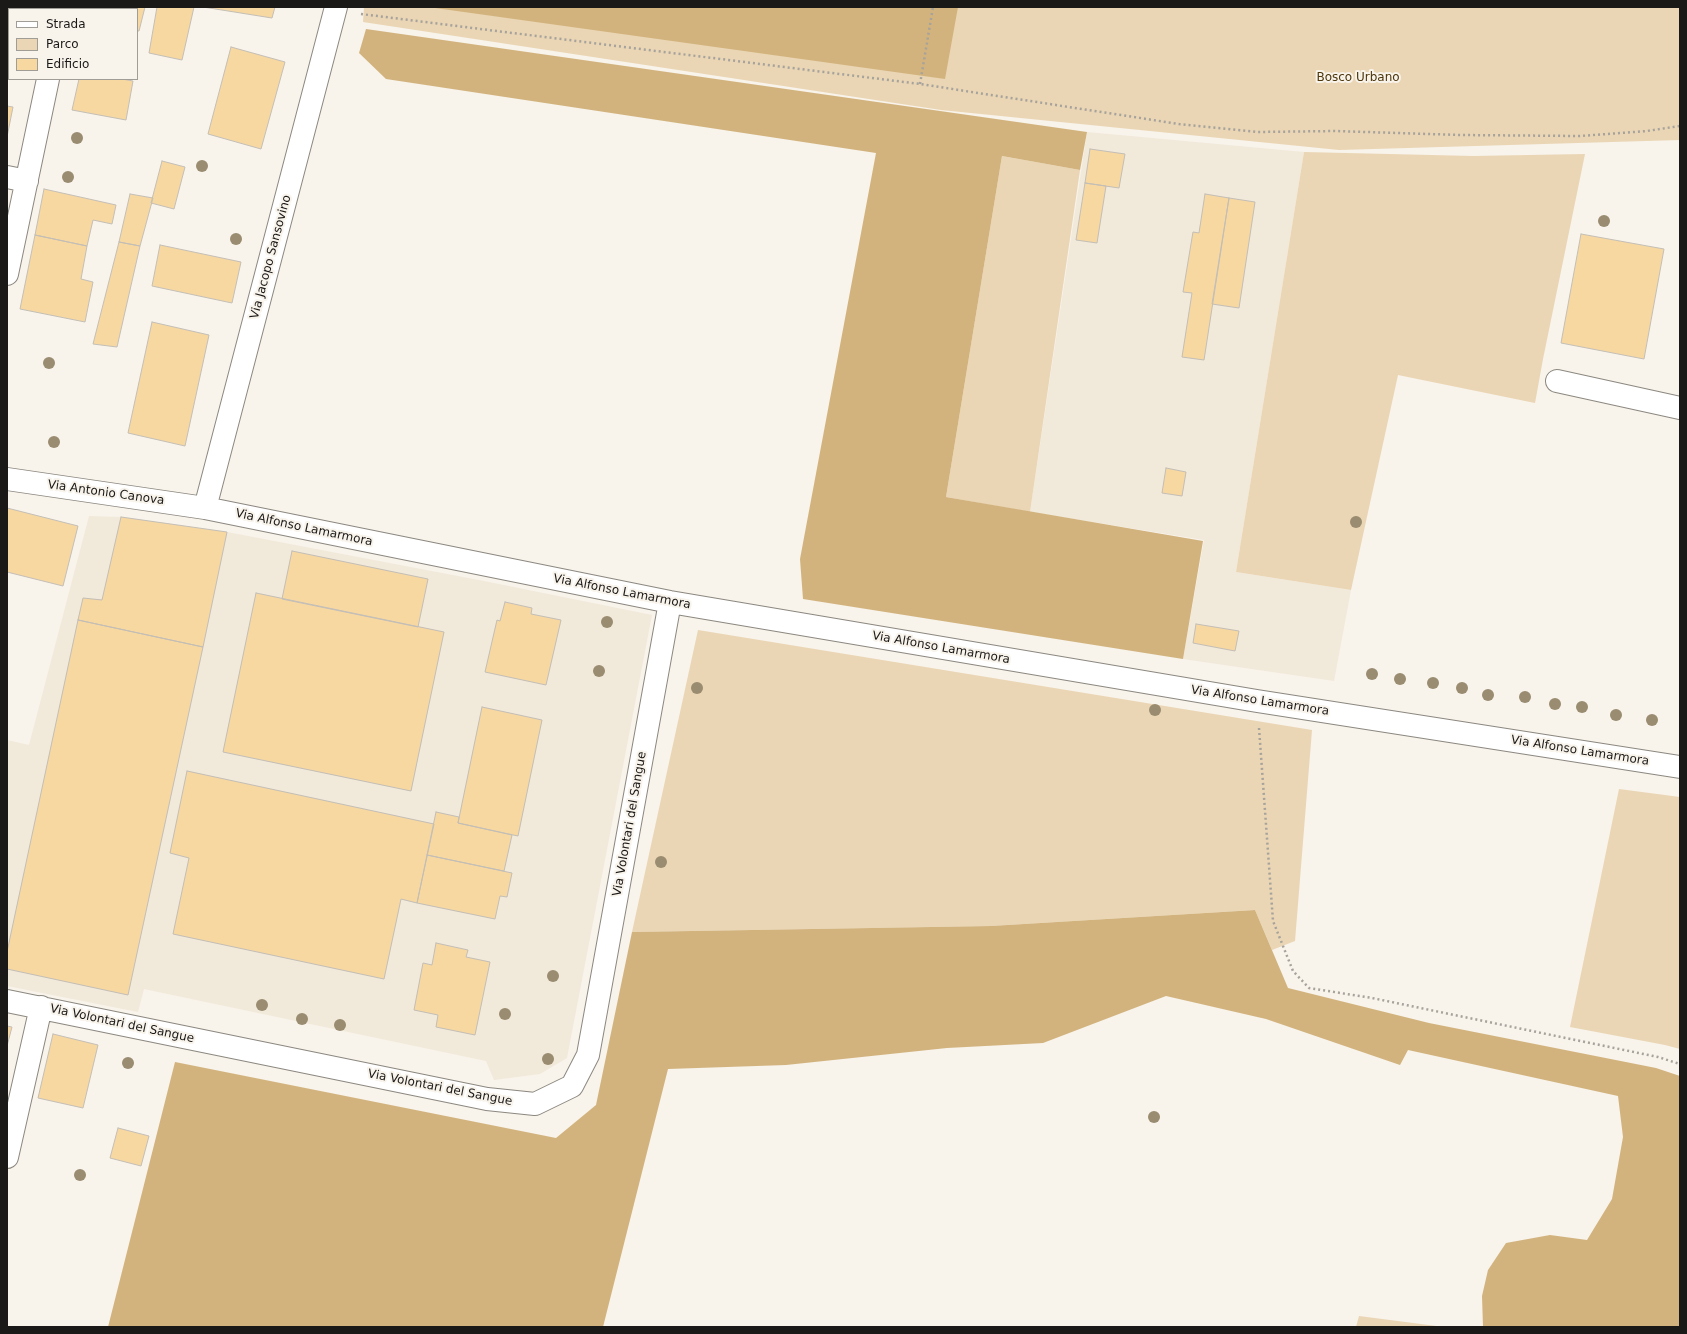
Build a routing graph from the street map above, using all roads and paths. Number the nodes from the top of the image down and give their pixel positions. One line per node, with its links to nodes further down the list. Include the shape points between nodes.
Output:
1 (933, 7): 4 (path)
2 (335, 9): 4 (path); 11 (street, Via Jacopo Sansovino)
3 (48, 80): 6 (street)
4 (920, 84): 5 (path, via 1179,124 1257,132 1580,136)
5 (1680, 126)
6 (17, 179): 7 (street)
7 (7, 274)
8 (1558, 381): 9 (street)
9 (1680, 408)
10 (7, 478): 11 (street, Via Antonio Canova)
11 (205, 508): 12 (street, Via Alfonso Lamarmora)
12 (670, 602): 13 (street, Via Alfonso Lamarmora); 16 (street, Via Volontari del Sangue, via 588,1055 572,1086 535,1104 487,1099)
13 (1257, 701): 14 (street, Via Alfonso Lamarmora); 17 (path, via 1273,921 1293,971 1309,988 1372,998 1658,1057)
14 (1680, 767)
15 (7, 1001): 16 (street, Via Volontari del Sangue)
16 (41, 1007): 18 (street)
17 (1680, 1064)
18 (7, 1157)

